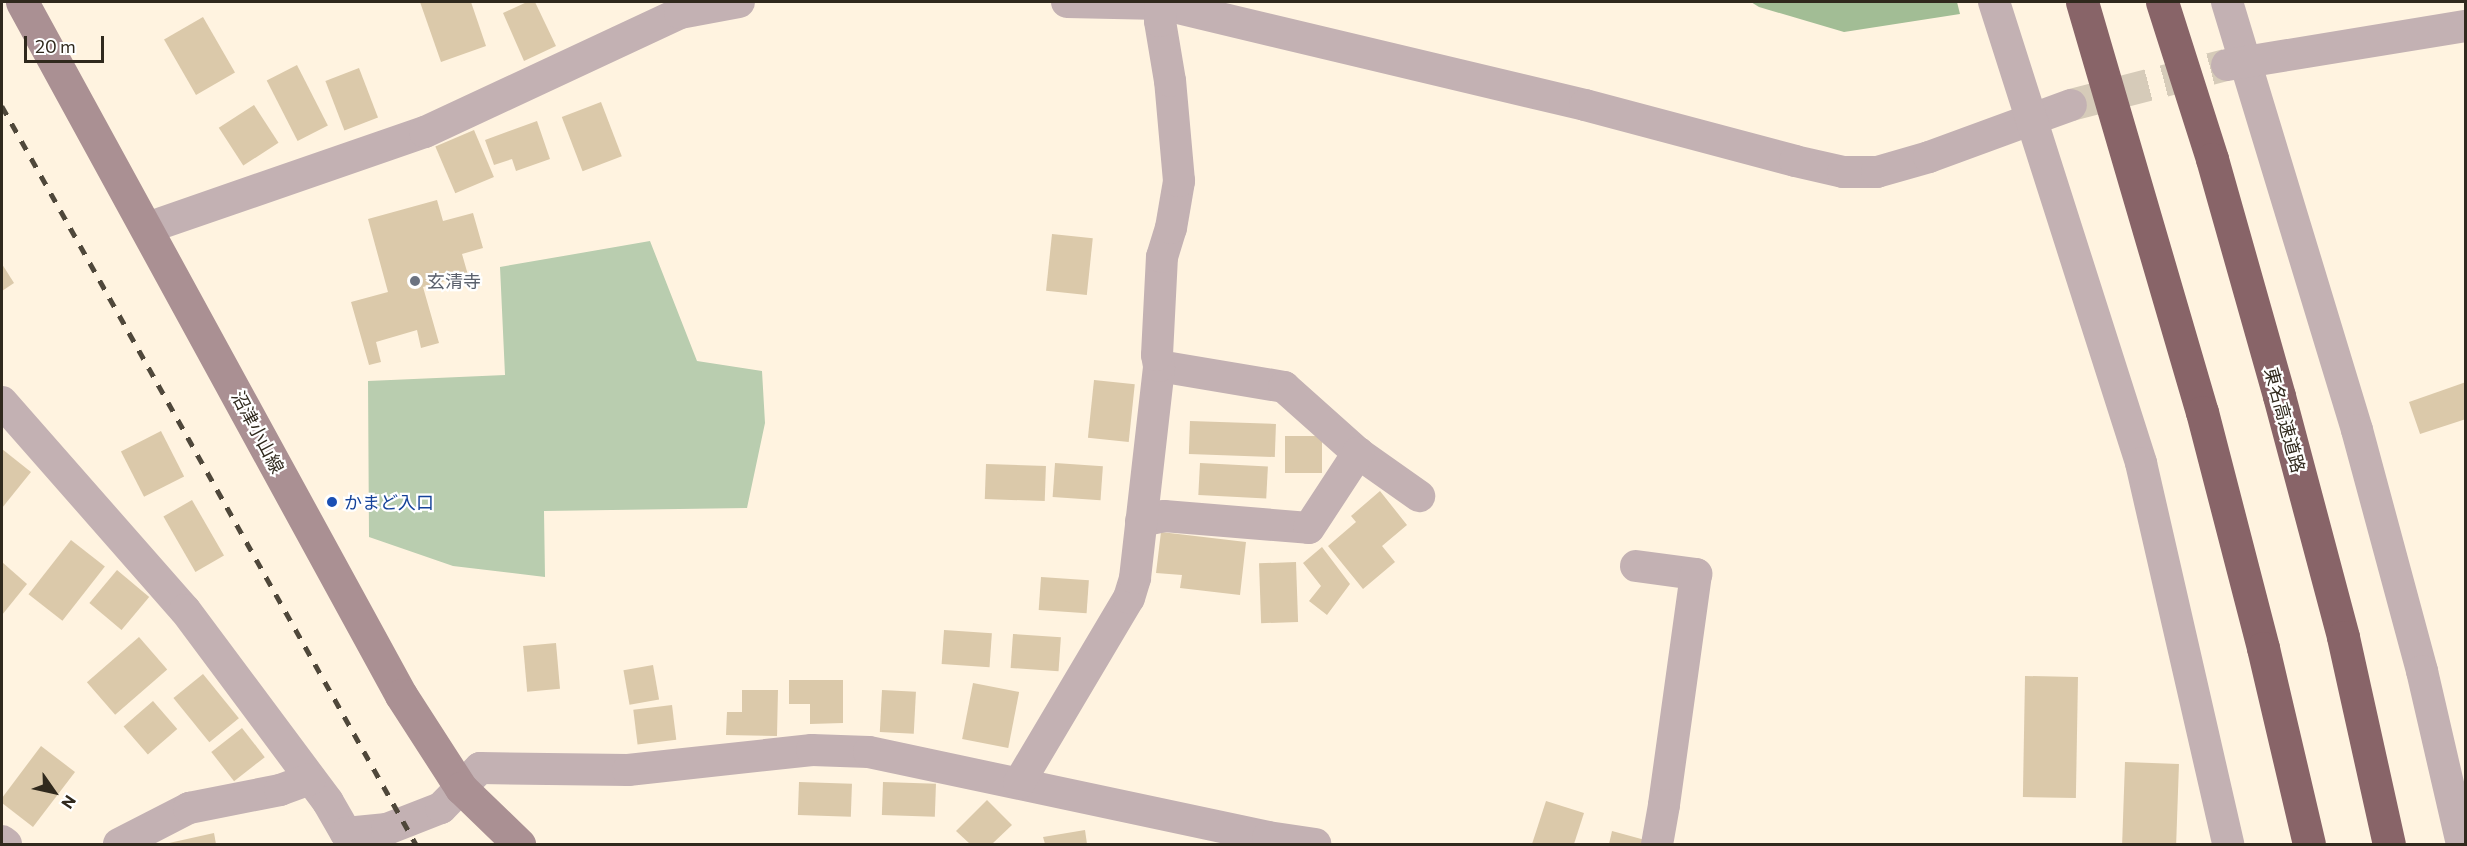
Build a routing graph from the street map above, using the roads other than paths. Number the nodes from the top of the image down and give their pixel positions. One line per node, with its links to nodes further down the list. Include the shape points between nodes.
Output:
1 (22, 2): 13 (main road, 沼津小山線)
2 (739, 2): 13 (street, via 680,13 425,132)
3 (1066, 2): 8 (street)
4 (1994, 2): 12 (street)
5 (2082, 2): 31 (highway, via 2202,412)
6 (2162, 2): 32 (highway, 東名高速道路, via 2212,159 2282,407 2343,637)
7 (2227, 2): 10 (street)
8 (1161, 4): 12 (street, via 1585,105 1843,172 1876,172); 14 (street, via 1179,181 1162,257)
9 (2466, 26): 10 (street)
10 (2236, 63): 33 (street, via 2357,430 2422,671)
11 (2071, 105): 12 (street)
12 (2032, 120): 30 (street, via 2141,463)
13 (147, 228): 22 (main road, 沼津小山線, via 401,695)
14 (1159, 366): 16 (street, via 1284,387); 18 (street)
15 (2, 402): 20 (street, via 185,610)
16 (1358, 453): 17 (street); 18 (street, via 1309,528 1164,516)
17 (1419, 496)
18 (1141, 520): 21 (street, via 1129,598)
19 (1636, 567): 29 (street, via 1696,574)
20 (310, 779): 23 (street); 26 (street, via 280,790 189,808)
21 (1019, 783): 22 (street, via 869,752 812,750 628,770 480,768); 28 (street)
22 (461, 788): 23 (street, via 441,808); 27 (main road, 沼津小山線)
23 (348, 839)
24 (2, 841): 25 (street)
25 (6, 844)
26 (118, 844)
27 (519, 844)
28 (1315, 844)
29 (1657, 844)
30 (2228, 844)
31 (2309, 844)
32 (2389, 844)
33 (2462, 844)

